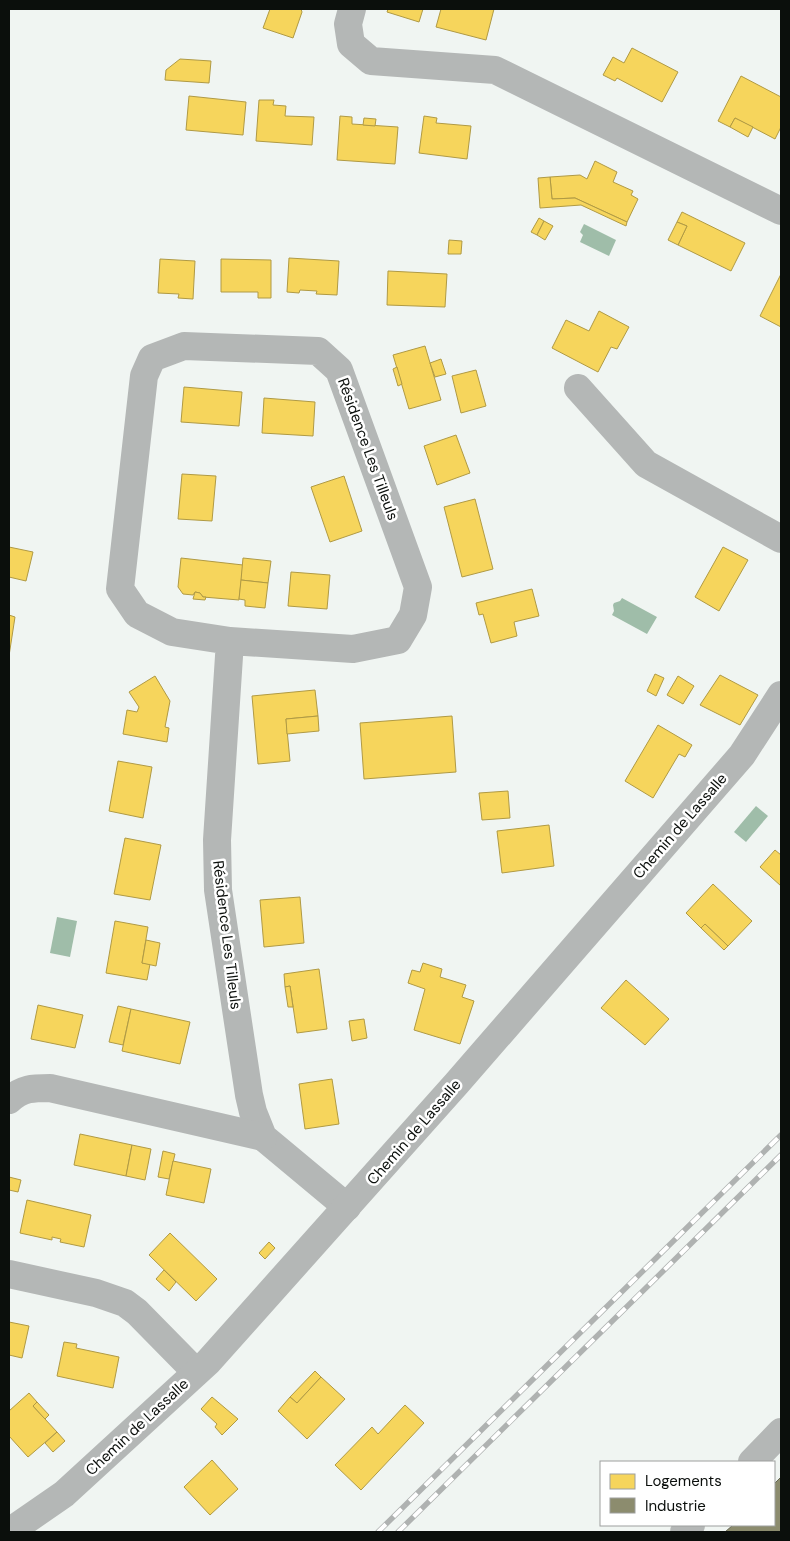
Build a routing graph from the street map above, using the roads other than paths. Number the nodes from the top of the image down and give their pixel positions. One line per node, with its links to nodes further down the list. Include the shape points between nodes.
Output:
1 (352, 9): 2 (street, via 348,24 351,44 371,61 495,70)
2 (781, 211)
3 (578, 388): 4 (street, via 646,464)
4 (781, 538)
5 (230, 641): 5 (street, Résidence Les Tilleuls, via 172,632 137,614 120,589 144,376 152,358 184,346 318,351 339,370 418,587 413,615 398,640 353,649); 8 (street, Résidence Les Tilleuls, via 216,868 252,1112)
6 (781, 695): 9 (street, Chemin de Lassalle, via 742,755)
7 (9, 1100): 8 (street, Résidence Les Tilleuls, via 18,1092 31,1088 50,1088)
8 (263, 1137): 9 (street, Résidence Les Tilleuls)
9 (347, 1206): 11 (street, Chemin de Lassalle)
10 (9, 1274): 11 (street, via 96,1293 125,1303)
11 (196, 1372): 14 (street, Chemin de Lassalle, via 70,1489)
12 (781, 1432): 13 (street)
13 (753, 1461)
14 (9, 1532)

